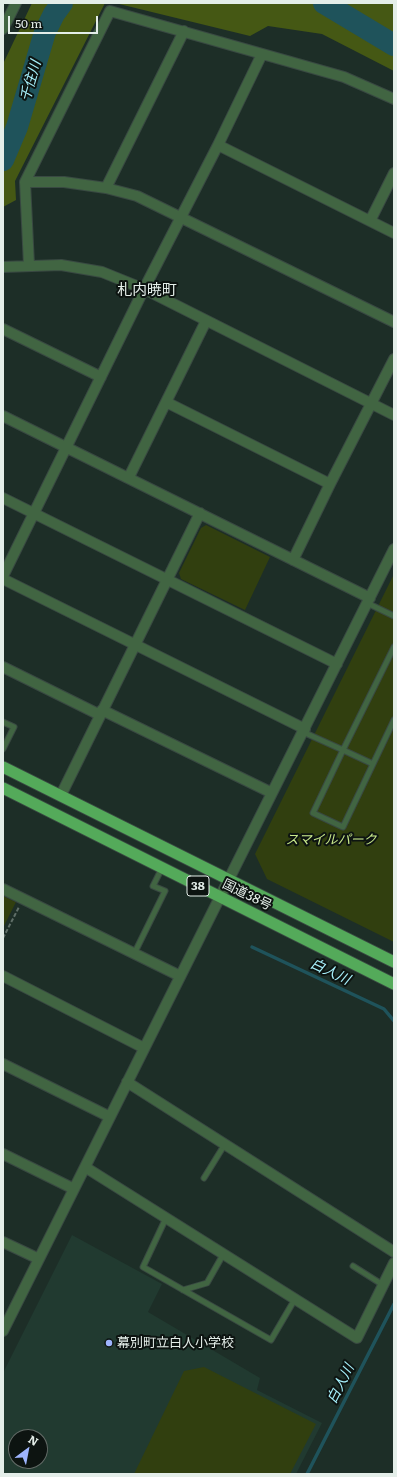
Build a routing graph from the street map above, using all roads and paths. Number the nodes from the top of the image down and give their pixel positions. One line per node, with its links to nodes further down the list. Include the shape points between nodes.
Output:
1 (16, 3): 2 (street)
2 (4, 24)
3 (184, 31): 4 (street); 8 (street, via 110,11); 9 (street)
4 (262, 54): 5 (street, via 344,77); 6 (street)
5 (394, 98)
6 (218, 145): 10 (street); 11 (street)
7 (394, 173): 11 (street)
8 (25, 182): 9 (street, via 64,182); 13 (street)
9 (106, 188): 10 (street, via 137,196)
10 (180, 216): 15 (street); 17 (street)
11 (370, 221): 12 (street)
12 (394, 233)
13 (29, 265): 14 (street); 15 (street, via 61,264 84,268 102,272)
14 (3, 267)
15 (144, 289): 16 (street); 20 (street)
16 (206, 321): 21 (street); 22 (street)
17 (394, 322)
18 (3, 329): 20 (street)
19 (394, 359): 22 (street)
20 (101, 377): 25 (street)
21 (166, 402): 26 (street); 27 (street)
22 (372, 404): 23 (street); 27 (street)
23 (394, 415)
24 (3, 416): 25 (street)
25 (67, 447): 26 (street); 29 (street)
26 (129, 477): 30 (street)
27 (330, 484): 32 (street)
28 (3, 498): 29 (street)
29 (33, 513): 33 (street); 35 (street)
30 (200, 513): 32 (street); 35 (street)
31 (394, 549): 36 (street)
32 (293, 560): 36 (street)
33 (3, 576)
34 (3, 579): 38 (street)
35 (167, 579): 38 (street); 40 (street)
36 (369, 600): 37 (lane); 40 (street)
37 (394, 616)
38 (135, 645): 42 (street); 45 (street)
39 (394, 647): 47 (lane)
40 (337, 664): 45 (street)
41 (3, 667): 42 (street)
42 (101, 712): 51 (street); 52 (street)
43 (394, 720): 48 (lane)
44 (3, 722): 46 (lane, via 14,727)
45 (304, 730): 47 (lane); 51 (street)
46 (3, 749)
47 (343, 750): 48 (lane); 48 (lane, via 313,813 343,827)
48 (373, 764)
49 (3, 767): 52 (highway, 国道38号 / 38)
50 (3, 788): 53 (highway, 国道38号 / 38)
51 (272, 794): 54 (street)
52 (61, 795): 54 (highway, 国道38号 / 38)
53 (162, 868): 56 (highway, 国道38号 / 38); 59 (lane, via 153,886 165,892)
54 (229, 880): 56 (street); 60 (highway, 国道38号 / 38)
55 (3, 889): 57 (street)
56 (220, 897): 62 (street); 63 (highway, 国道38号 / 38)
57 (23, 899): 58 (path); 59 (street)
58 (3, 938)
59 (134, 954): 62 (street)
60 (394, 962)
61 (3, 976): 64 (street)
62 (180, 976): 64 (street)
63 (394, 984)
64 (144, 1048): 66 (street)
65 (3, 1064): 67 (street)
66 (127, 1082): 67 (street); 68 (street)
67 (110, 1117): 70 (street)
68 (225, 1144): 71 (lane); 75 (street)
69 (3, 1154): 72 (street)
70 (85, 1167): 72 (street); 73 (street)
71 (204, 1178)
72 (74, 1189): 77 (street)
73 (166, 1218): 76 (street); 81 (lane, via 143,1267)
74 (3, 1242): 77 (street)
75 (394, 1252)
76 (224, 1253): 81 (lane, via 207,1283); 82 (street)
77 (39, 1259): 83 (street)
78 (394, 1263): 80 (street)
79 (353, 1266): 80 (lane)
80 (383, 1285): 82 (street, via 357,1338)
81 (183, 1290): 82 (lane, via 271,1340)
82 (295, 1299)
83 (3, 1331)

